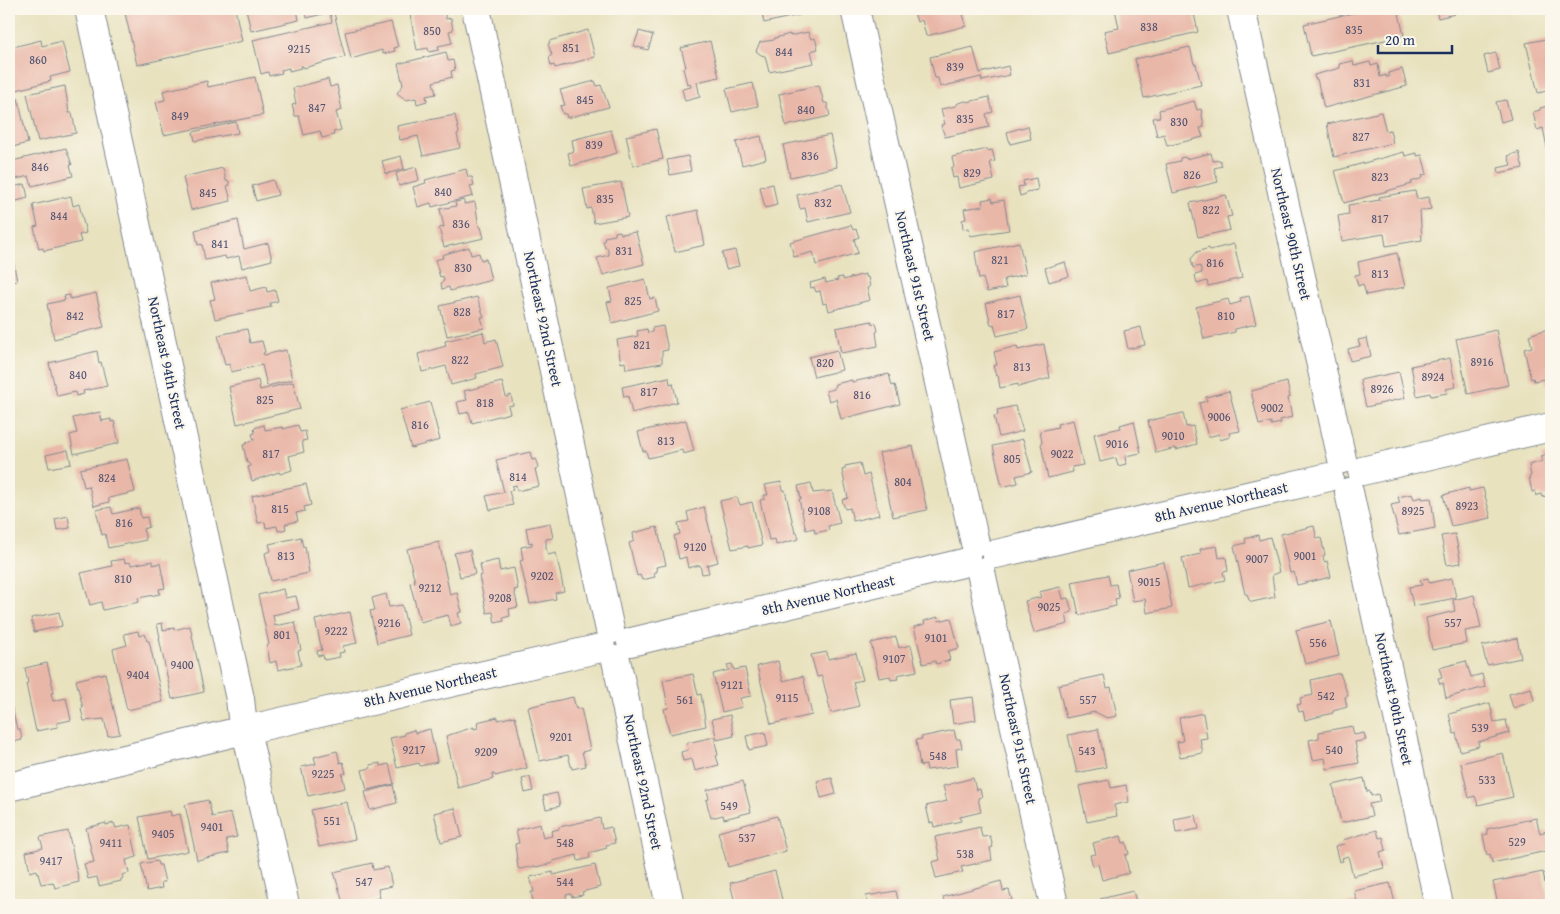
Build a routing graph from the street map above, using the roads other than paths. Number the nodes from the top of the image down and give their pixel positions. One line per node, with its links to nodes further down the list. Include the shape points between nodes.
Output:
1 (89, 9): 9 (street, Northeast 94th Street)
2 (476, 9): 8 (street, Northeast 92nd Street)
3 (855, 9): 7 (street, Northeast 91st Street)
4 (1241, 9): 6 (street, Northeast 90th Street)
5 (1551, 427): 6 (street, 8th Avenue Northeast)
6 (1346, 475): 7 (street, 8th Avenue Northeast); 14 (street, Northeast 90th Street)
7 (980, 558): 8 (street, 8th Avenue Northeast); 13 (street, Northeast 91st Street)
8 (614, 645): 9 (street, 8th Avenue Northeast); 12 (street, Northeast 92nd Street)
9 (245, 730): 10 (street, 8th Avenue Northeast); 11 (street, Northeast 94th Street)
10 (9, 787)
11 (285, 905)
12 (670, 905)
13 (1054, 905)
14 (1439, 905)

